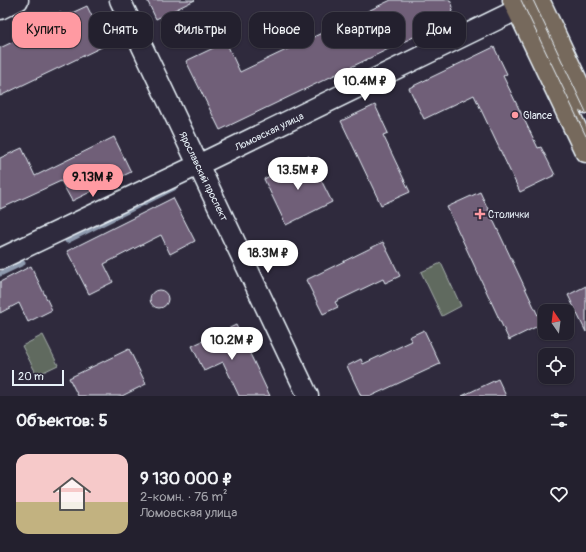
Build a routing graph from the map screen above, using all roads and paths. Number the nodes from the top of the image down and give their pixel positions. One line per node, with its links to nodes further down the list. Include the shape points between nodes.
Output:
1 (18, 0): 4 (street)
2 (120, 0): 7 (street, Ярославский проспект)
3 (527, 2): 5 (main road); 6 (main road); 7 (street, Ломовская улица)
4 (0, 9)
5 (586, 102)
6 (586, 151)
7 (198, 165): 8 (street, Ломовская улица); 9 (street, Ярославский проспект)
8 (0, 259)
9 (308, 396)

